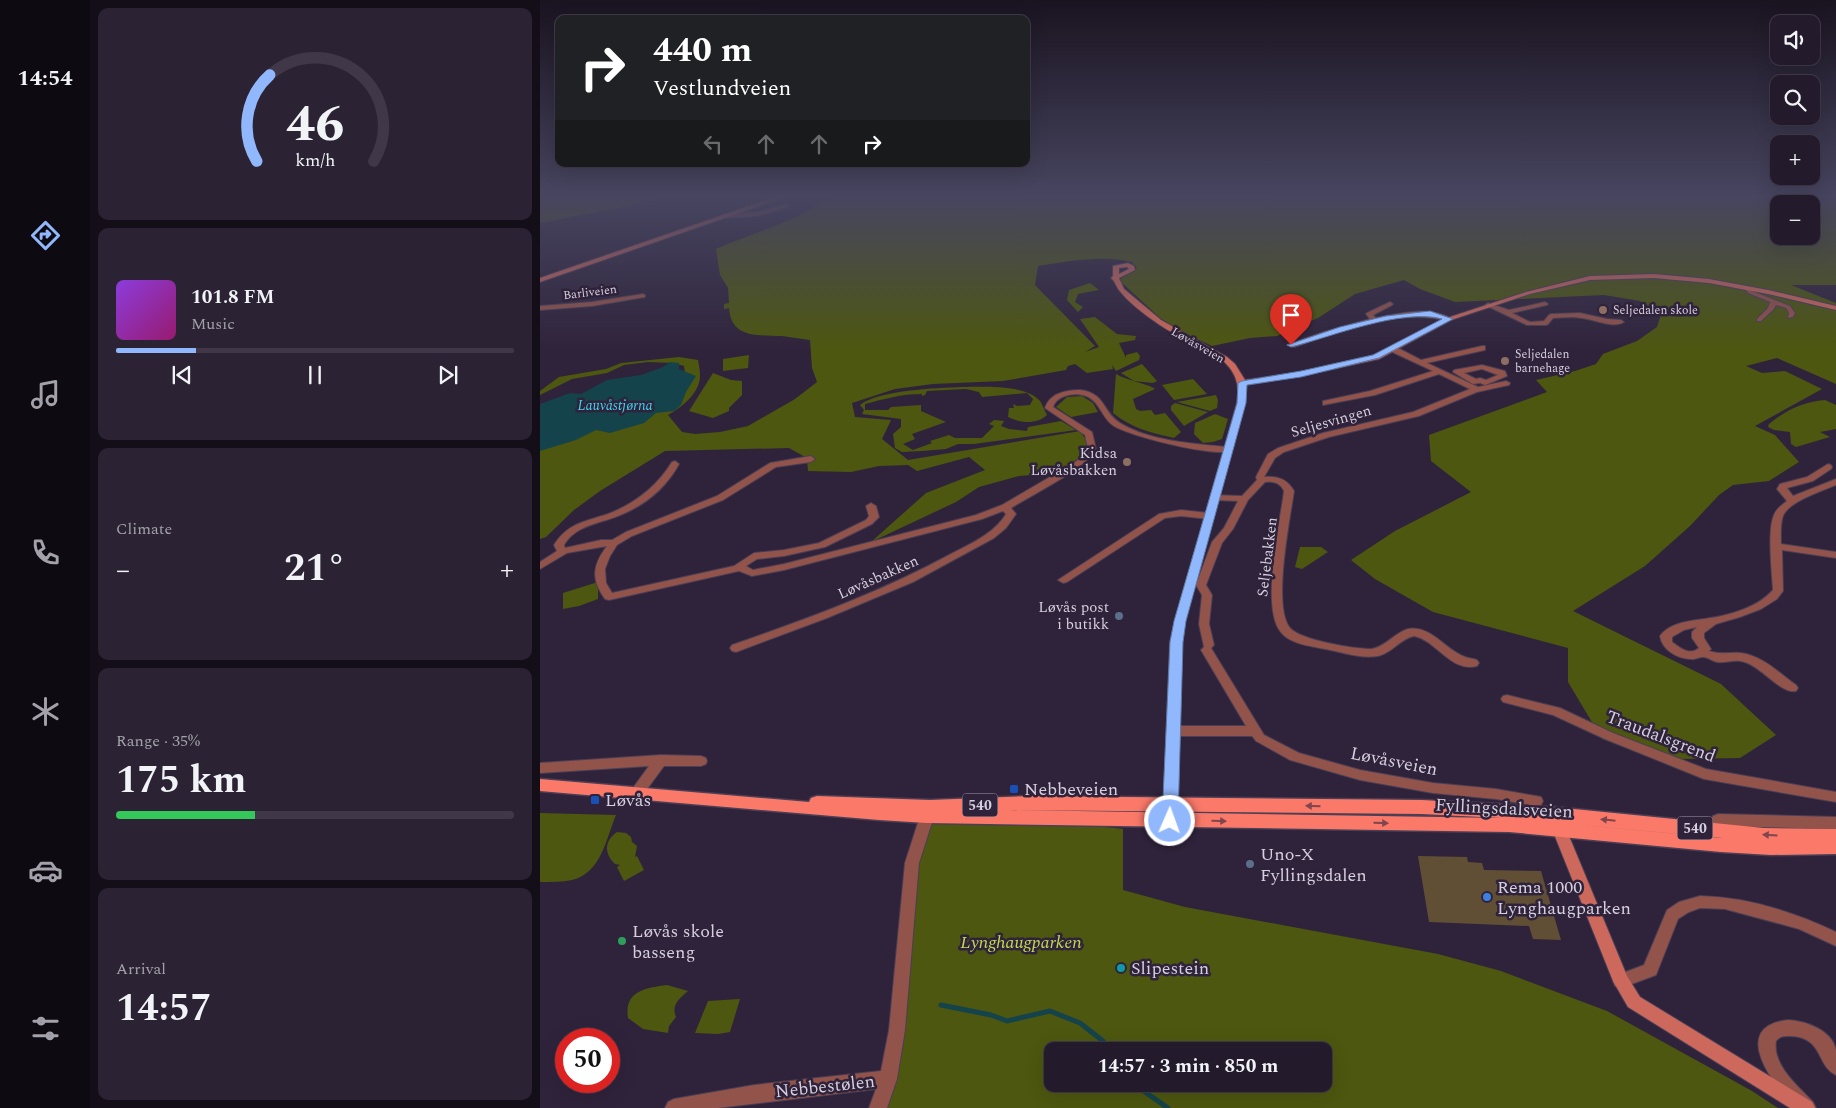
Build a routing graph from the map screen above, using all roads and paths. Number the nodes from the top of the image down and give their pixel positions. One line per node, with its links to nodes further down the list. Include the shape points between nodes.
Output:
1 (636, 248): 3 (main road)
2 (1114, 278): 24 (main road, Løvåsveien, via 1122,290 1151,316 1227,361)
3 (540, 280)
4 (1746, 287): 6 (street, via 1750,292); 9 (main road, via 1670,277 1605,277 1563,283); 11 (main road)
5 (643, 296): 10 (street, Barliveien)
6 (1774, 301): 13 (street, via 1790,309); 15 (street)
7 (1390, 304): 16 (street, via 1368,314)
8 (1545, 304): 12 (street)
9 (1488, 305): 12 (street); 14 (main road)
10 (540, 308)
11 (1836, 308)
12 (1501, 311): 17 (street, via 1533,325 1546,323 1551,316 1568,315)
13 (1790, 317)
14 (1449, 319): 16 (street, via 1422,314); 20 (main road)
15 (1760, 320)
16 (1375, 321): 18 (street)
17 (1621, 322)
18 (1291, 345)
19 (1482, 348): 21 (street)
20 (1393, 349): 21 (street); 24 (main road, via 1352,363)
21 (1421, 362): 22 (street)
22 (1439, 372): 26 (street); 27 (street, Seljesvingen, via 1372,393)
23 (1457, 372): 23 (street, via 1482,367 1504,376 1485,383)
24 (1242, 383): 28 (main road, via 1241,403)
25 (1506, 383): 26 (street, Seljesvingen)
26 (1478, 390): 32 (street, Seljesvingen, via 1416,414 1281,450 1271,456 1260,477)
27 (1326, 403)
28 (1228, 450): 34 (main road); 38 (street, Løvåsbakken, via 1136,432 1112,421 1094,396 1076,392 1063,395 1052,401 1049,408 1089,434 1092,449 1077,465)
29 (811, 459): 40 (street, via 773,465 720,498)
30 (675, 464): 42 (street, via 662,484 629,507 573,529 564,536 559,545)
31 (1828, 467): 36 (street, via 1810,479 1783,486)
32 (1262, 480): 35 (street, Seljesvingen); 50 (street, Seljebakken, via 1278,480 1285,483 1290,491 1276,592 1278,616 1284,629 1299,639 1371,653 1386,650 1409,632 1417,632 1456,659)
33 (1836, 482): 36 (street, via 1810,491)
34 (1215, 497): 35 (street); 39 (main road)
35 (1244, 499): 54 (street, Løvåsveien, via 1217,542 1202,585 1207,595 1204,624 1207,647)
36 (1793, 502): 41 (street, via 1778,516)
37 (871, 506): 45 (street, Løvåsbakken, via 874,519 830,541 784,553 754,556)
38 (1005, 507): 45 (street, Løvåsbakken, via 791,566 752,573); 48 (street, Løvåsbakken, via 1011,514 993,534 931,570 861,601)
39 (1209, 516): 46 (street, via 1182,513 1162,516); 53 (main road, via 1176,642)
40 (614, 542): 42 (street); 45 (street, Løvåsbakken, via 599,566 603,587 609,597)
41 (1776, 546): 43 (street); 47 (street, via 1778,591 1774,597 1766,603)
42 (564, 551): 44 (street)
43 (1836, 555)
44 (540, 566)
45 (740, 567)
46 (1063, 580)
47 (1712, 622): 49 (street, via 1698,632 1698,638 1704,645); 49 (street, via 1686,626 1666,636 1667,643 1678,652 1692,656)
48 (736, 648)
49 (1702, 652): 51 (street, via 1716,658 1741,657 1756,661)
50 (1473, 663)
51 (1792, 688)
52 (1507, 699): 60 (street, Traudalsgrend, via 1556,711 1608,736 1704,774)
53 (1173, 731): 54 (street); 63 (main road)
54 (1255, 731): 61 (street, Løvåsveien, via 1260,738 1295,757 1360,775)
55 (661, 760): 56 (street); 57 (street); 59 (street)
56 (701, 761)
57 (540, 768)
58 (540, 786): 59 (main road, 540)
59 (637, 792): 62 (main road, 540, via 846,813)
60 (1836, 797)
61 (1536, 801)
62 (929, 812): 63 (main road, 540); 72 (street, via 912,863 902,989)
63 (1170, 813): 65 (main road, Fyllingsdalsveien / 540, one-way to 65, via 1509,825); 65 (main road, Fyllingsdalsveien / 540, one-way to 63, via 1422,807 1188,805)
64 (1718, 820): 66 (street)
65 (1556, 822): 67 (main road, Fyllingsdalsveien / 540, one-way to 65, via 1764,835); 68 (main road, Fyllingsdalsveien / 540, via 1721,845); 70 (main road)
66 (1836, 822)
67 (1836, 836)
68 (1836, 847)
69 (1836, 939): 70 (street, via 1802,923 1725,903 1700,902 1672,914 1650,970)
70 (1621, 981): 75 (main road, via 1634,1002)
71 (1836, 1066): 75 (street, via 1817,1037 1807,1030 1784,1028 1769,1037 1766,1044 1770,1061)
72 (888, 1079): 73 (street, Nebbestølen, via 772,1092); 74 (street)
73 (674, 1108)
74 (878, 1108)
75 (1806, 1108)

